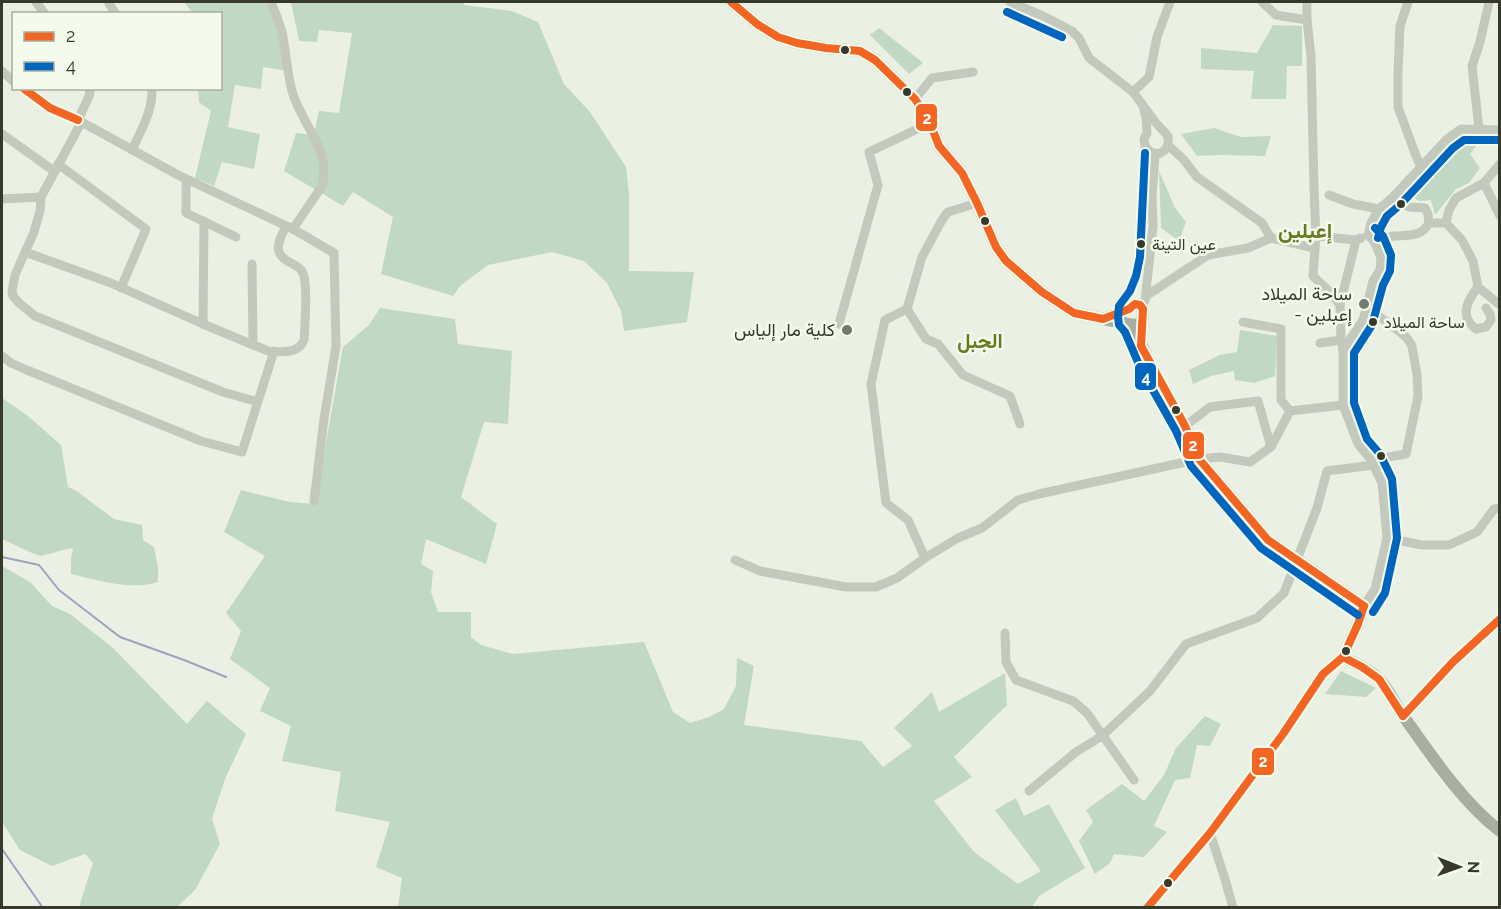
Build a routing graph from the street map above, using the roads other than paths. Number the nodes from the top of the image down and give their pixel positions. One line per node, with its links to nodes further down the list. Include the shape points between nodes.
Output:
1 (272, 2): 44 (street, via 293,94 317,142 324,169 322,186)
2 (731, 2): 17 (main road, via 778,37 862,52)
3 (1010, 2): 16 (street, via 1072,31 1089,57)
4 (1170, 2): 16 (street, via 1157,37 1149,77)
5 (1262, 2): 11 (street, via 1276,15)
6 (1307, 2): 11 (street)
7 (1408, 2): 30 (street, via 1400,26 1398,107)
8 (1489, 2): 21 (street, via 1472,66)
9 (109, 4): 10 (street)
10 (115, 12)
11 (1307, 20): 45 (street)
12 (973, 72): 17 (street, via 932,78)
13 (25, 90): 19 (street)
14 (90, 90): 19 (street)
15 (152, 90): 27 (street, via 147,118)
16 (1134, 92): 18 (street)
17 (915, 99): 20 (main road)
18 (1143, 105): 23 (street); 24 (street)
19 (79, 122): 27 (street); 31 (street)
20 (930, 123): 38 (main road, via 939,146 962,173); 65 (street, via 869,152 878,185)
21 (1479, 129): 22 (street); 30 (street, via 1461,129)
22 (1500, 130)
23 (1163, 131): 24 (street); 26 (street, via 1168,136)
24 (1147, 133): 28 (street, via 1145,146)
25 (2, 134): 31 (street)
26 (1168, 145): 28 (street); 47 (street, via 1197,177 1262,223)
27 (132, 150): 32 (street)
28 (1155, 154): 53 (street)
29 (1500, 164): 33 (street)
30 (1421, 167): 36 (street)
31 (56, 168): 35 (street); 55 (street, via 146,229)
32 (186, 179): 41 (street, via 186,213); 44 (street)
33 (1484, 183): 40 (street); 43 (street, via 1456,198)
34 (1329, 195): 39 (street)
35 (41, 197): 37 (street); 51 (street, via 34,232)
36 (1392, 198): 39 (street); 42 (street, via 1409,207 1425,208)
37 (2, 199)
38 (977, 203): 61 (street, via 948,212 942,220 922,257); 62 (main road, via 1006,261 1042,292 1074,313 1103,319)
39 (1379, 208): 48 (street, via 1371,223)
40 (1500, 216)
41 (204, 222): 46 (street); 64 (street)
42 (1429, 223): 43 (street); 48 (street, via 1415,235)
43 (1446, 223): 54 (street, via 1462,240 1473,261)
44 (290, 227): 69 (street, via 279,241 278,252 304,275 304,340 298,348); 79 (street, via 334,253 336,346)
45 (1316, 236): 49 (street); 50 (street)
46 (236, 237)
47 (1271, 238): 50 (street); 56 (street, via 1248,248 1209,255)
48 (1371, 238): 49 (street); 59 (street, via 1381,258)
49 (1356, 240): 57 (street)
50 (1314, 248): 57 (street, via 1313,276)
51 (25, 252): 55 (street); 71 (street, via 12,291 35,316 223,392)
52 (252, 264): 67 (street)
53 (1147, 274): 56 (street); 62 (street)
54 (1478, 287): 58 (street); 60 (street, via 1466,307 1469,323 1476,329 1486,327 1491,320)
55 (121, 288): 64 (street)
56 (1146, 296): 62 (street)
57 (1340, 305): 68 (street)
58 (1500, 305)
59 (1366, 307): 68 (street, via 1363,320); 78 (street, via 1412,346 1418,396 1406,454)
60 (1486, 308)
61 (907, 309): 74 (street, via 926,339 938,344 963,375 1010,396); 82 (street, via 885,320 871,384 886,503 908,520)
62 (1135, 315): 75 (main road, via 1141,346)
63 (1243, 322): 73 (street, via 1281,329 1281,400)
64 (203, 324): 67 (street)
65 (839, 324)
66 (1320, 343): 68 (street)
67 (253, 345): 69 (street)
68 (1342, 345): 72 (street)
69 (274, 351): 71 (street)
70 (2, 356): 71 (street, via 27,370 201,441 242,452)
71 (258, 402)
72 (1342, 405): 73 (street); 78 (street, via 1358,444)
73 (1290, 411): 76 (street)
74 (1020, 424)
75 (1185, 426): 76 (street, via 1210,407 1258,401); 77 (main road)
76 (1271, 447): 77 (street, via 1250,462 1220,457)
77 (1199, 459): 82 (street, via 1018,500 982,528); 84 (main road, via 1268,540)
78 (1372, 463): 81 (street, via 1382,483); 84 (street, via 1327,471)
79 (314, 501)
80 (1500, 508): 81 (street, via 1494,509 1477,532 1449,545 1422,545)
81 (1387, 538): 85 (street, via 1375,589)
82 (925, 558): 83 (street, via 876,587 846,587 760,571)
83 (735, 560)
84 (1297, 560): 85 (main road); 90 (street, via 1284,593 1257,618 1186,644 1150,691)
85 (1364, 606): 88 (main road)
86 (1500, 619): 89 (street)
87 (1005, 633): 90 (street, via 1006,662 1016,680 1073,701 1087,713)
88 (1343, 657): 89 (main road, via 1379,679); 94 (street, via 1323,674)
89 (1403, 716): 93 (main road, via 1462,794)
90 (1102, 736): 91 (street); 92 (street)
91 (1134, 780)
92 (1029, 791)
93 (1500, 831)
94 (1210, 833): 95 (street); 96 (street)
95 (1147, 908)
96 (1233, 908)

